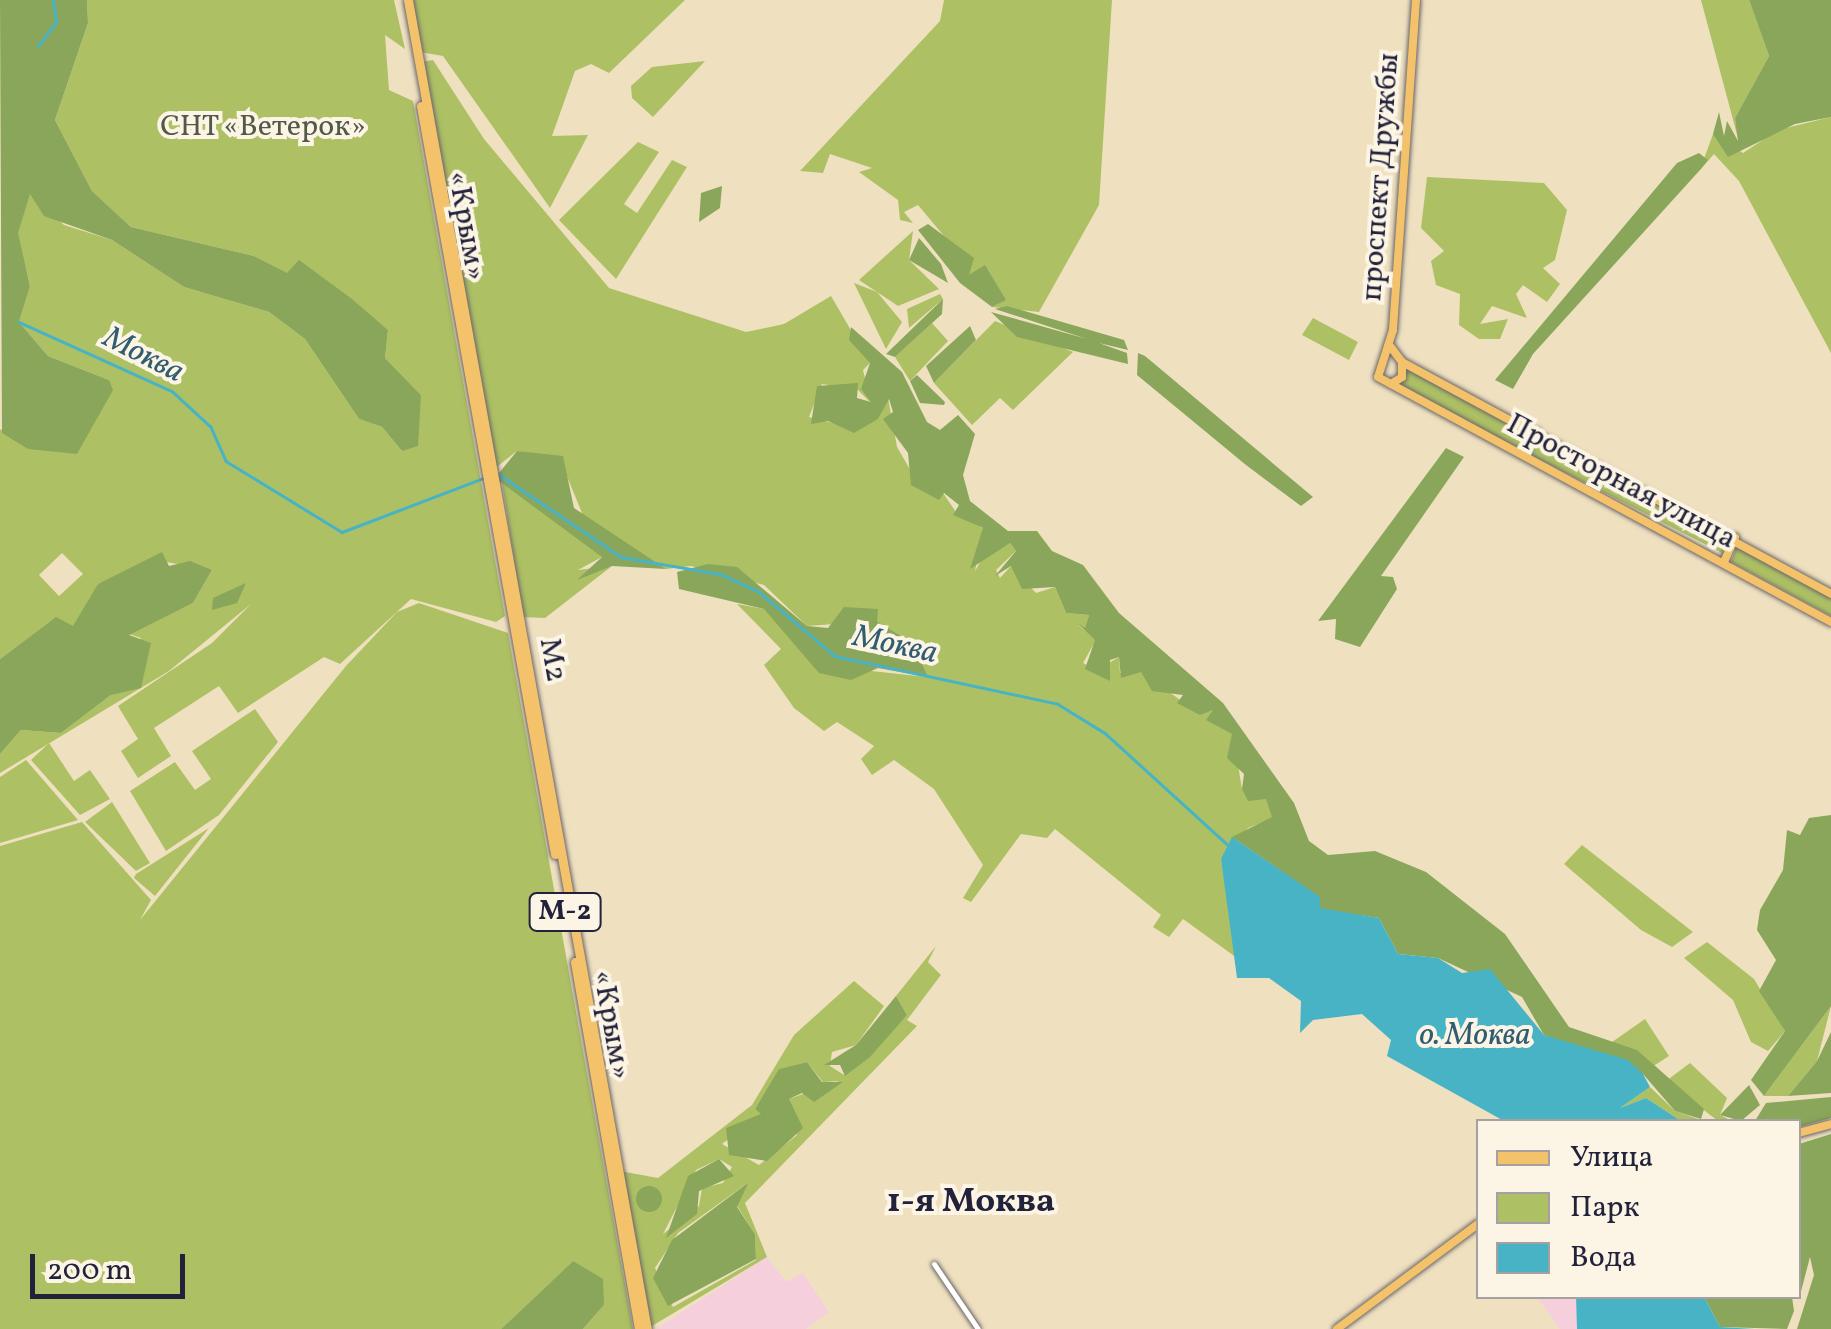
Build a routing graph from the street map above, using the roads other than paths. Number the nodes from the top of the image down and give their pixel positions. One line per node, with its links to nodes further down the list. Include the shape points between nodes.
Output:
1 (405, 0): 17 (highway, «Крым» / М-2); 18 (highway, М2)
2 (1416, 0): 3 (main road, проспект Дружбы)
3 (1390, 342): 4 (main road, проспект Дружбы); 5 (main road)
4 (1386, 357): 5 (main road); 6 (main road, проспект Дружбы, via 1376,369)
5 (1399, 360): 6 (main road, via 1402,377); 7 (main road, Просторная улица)
6 (1388, 384): 8 (main road, Просторная улица)
7 (1536, 432): 8 (main road); 9 (main road, Просторная улица)
8 (1524, 456): 10 (main road, Просторная улица)
9 (1734, 538): 10 (main road); 11 (main road, Просторная улица)
10 (1724, 562): 12 (main road, Просторная улица)
11 (1831, 594)
12 (1831, 622)
13 (1831, 1124): 14 (main road)
14 (1801, 1132)
15 (1476, 1225): 20 (main road)
16 (934, 1264): 19 (street)
17 (639, 1329)
18 (648, 1329)
19 (978, 1329)
20 (1337, 1329)

